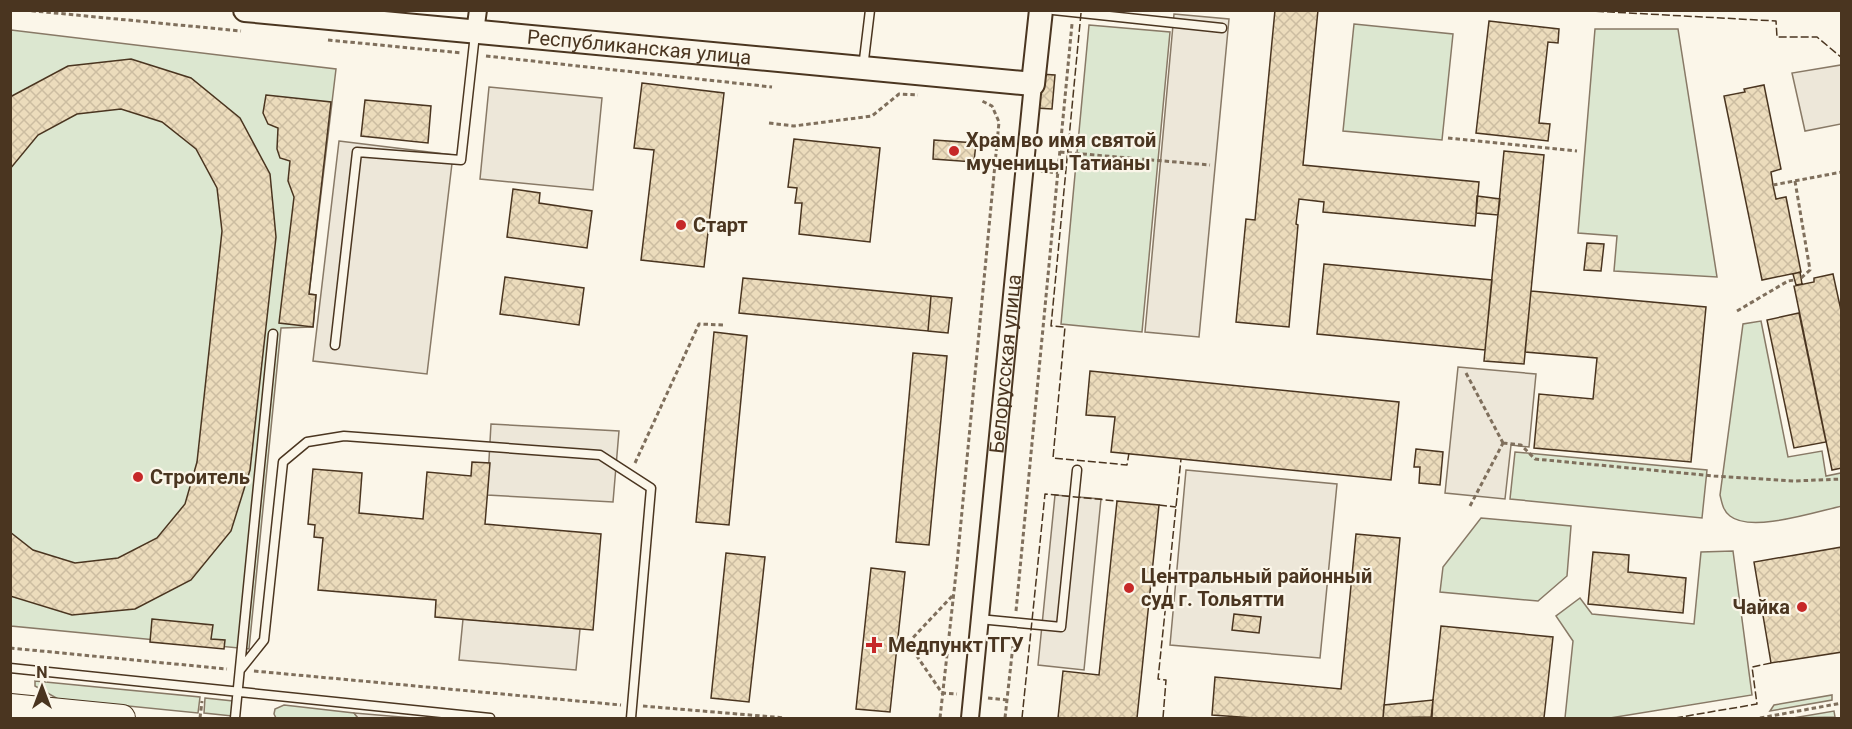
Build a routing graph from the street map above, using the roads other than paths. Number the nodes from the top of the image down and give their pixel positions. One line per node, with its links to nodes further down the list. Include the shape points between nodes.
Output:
1 (870, 10): 8 (lane)
2 (1041, 10): 9 (street, Белорусская улица)
3 (1053, 10): 7 (lane)
4 (336, 15): 5 (street, Республиканская улица); 6 (street, Республиканская улица)
5 (246, 21)
6 (477, 21): 8 (street, Республиканская улица); 11 (lane, via 461,160 357,152)
7 (1222, 28)
8 (863, 69): 9 (street, Республиканская улица)
9 (1034, 84): 13 (street, Белорусская улица)
10 (273, 334): 15 (lane)
11 (335, 345)
12 (1077, 470): 13 (lane, via 1061,627)
13 (979, 619): 22 (street, Белорусская улица)
14 (10, 668): 16 (lane)
15 (240, 670): 16 (lane); 21 (lane, via 264,640 283,462 307,442 344,436 600,455 651,488)
16 (238, 692): 19 (lane); 20 (lane)
17 (10, 707): 18 (main road)
18 (122, 718)
19 (235, 718)
20 (490, 718)
21 (631, 718)
22 (970, 718)

